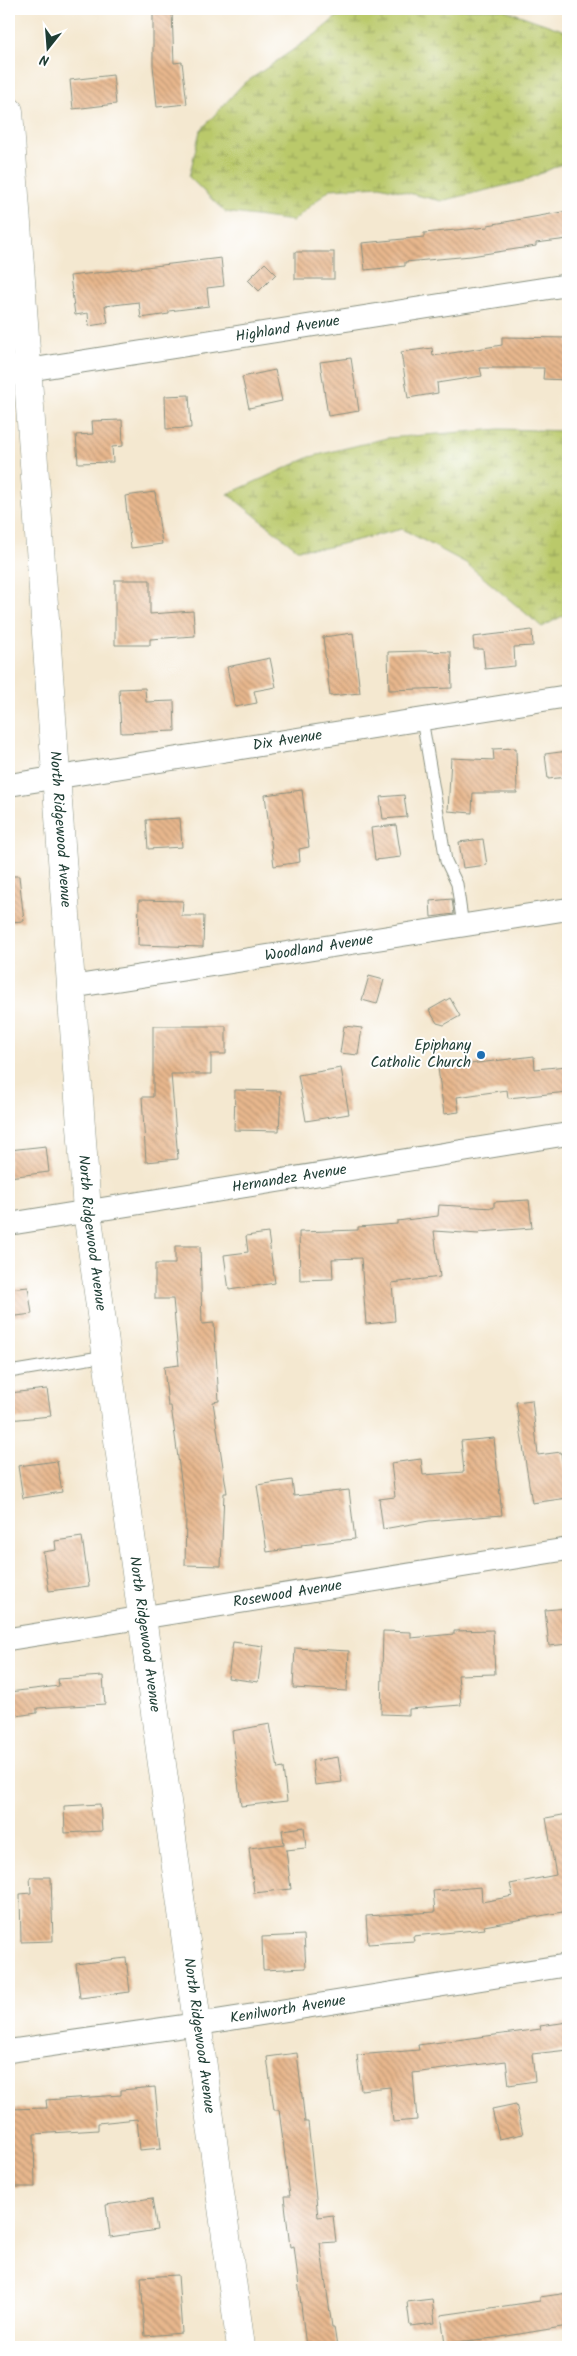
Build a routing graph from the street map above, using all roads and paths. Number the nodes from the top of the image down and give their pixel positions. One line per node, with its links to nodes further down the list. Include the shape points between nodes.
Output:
1 (9, 111): 3 (street, North Ridgewood Avenue)
2 (568, 285): 3 (street, Highland Avenue)
3 (18, 371): 6 (street, North Ridgewood Avenue)
4 (568, 696): 5 (street, Dix Avenue)
5 (422, 719): 6 (street, Dix Avenue); 9 (lane, via 446,861 456,884)
6 (56, 778): 7 (street, Dix Avenue); 10 (street, North Ridgewood Avenue)
7 (9, 785)
8 (568, 909): 9 (street, Woodland Avenue)
9 (463, 926): 10 (street, Woodland Avenue)
10 (71, 987): 12 (street, North Ridgewood Avenue)
11 (568, 1134): 12 (street, Hernandez Avenue)
12 (87, 1211): 13 (street, Hernandez Avenue); 14 (street, North Ridgewood Avenue)
13 (9, 1224)
14 (106, 1356): 15 (lane); 17 (street, North Ridgewood Avenue)
15 (9, 1372)
16 (568, 1549): 17 (street, Rosewood Avenue)
17 (142, 1618): 18 (street, Rosewood Avenue); 20 (street, North Ridgewood Avenue)
18 (9, 1639)
19 (568, 1965): 20 (street, Kenilworth Avenue)
20 (198, 2024): 21 (street, Kenilworth Avenue); 22 (street, North Ridgewood Avenue)
21 (9, 2051)
22 (241, 2347)

